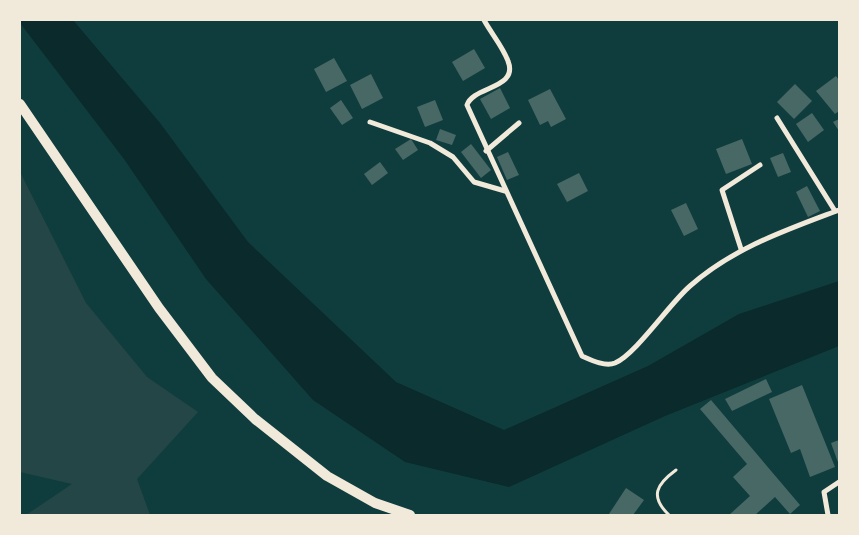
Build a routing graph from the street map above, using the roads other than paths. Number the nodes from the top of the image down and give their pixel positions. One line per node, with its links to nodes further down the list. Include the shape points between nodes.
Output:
1 (484, 20): 6 (street, via 509,63 509,73 504,82 473,95 466,105)
2 (20, 104): 13 (main road, via 159,308 212,378 255,419 327,476 375,503)
3 (777, 118): 9 (street)
4 (370, 122): 8 (street, via 430,143 454,157 474,182)
5 (519, 123): 6 (street)
6 (486, 151): 8 (street)
7 (760, 165): 10 (street, via 722,190)
8 (505, 191): 10 (street, via 582,356 600,363 615,363 690,286)
9 (837, 210): 10 (street)
10 (741, 249)
11 (676, 470): 14 (lane, via 661,481 657,492 659,506)
12 (839, 482): 15 (street, via 824,492)
13 (410, 515)
14 (669, 515)
15 (828, 515)

